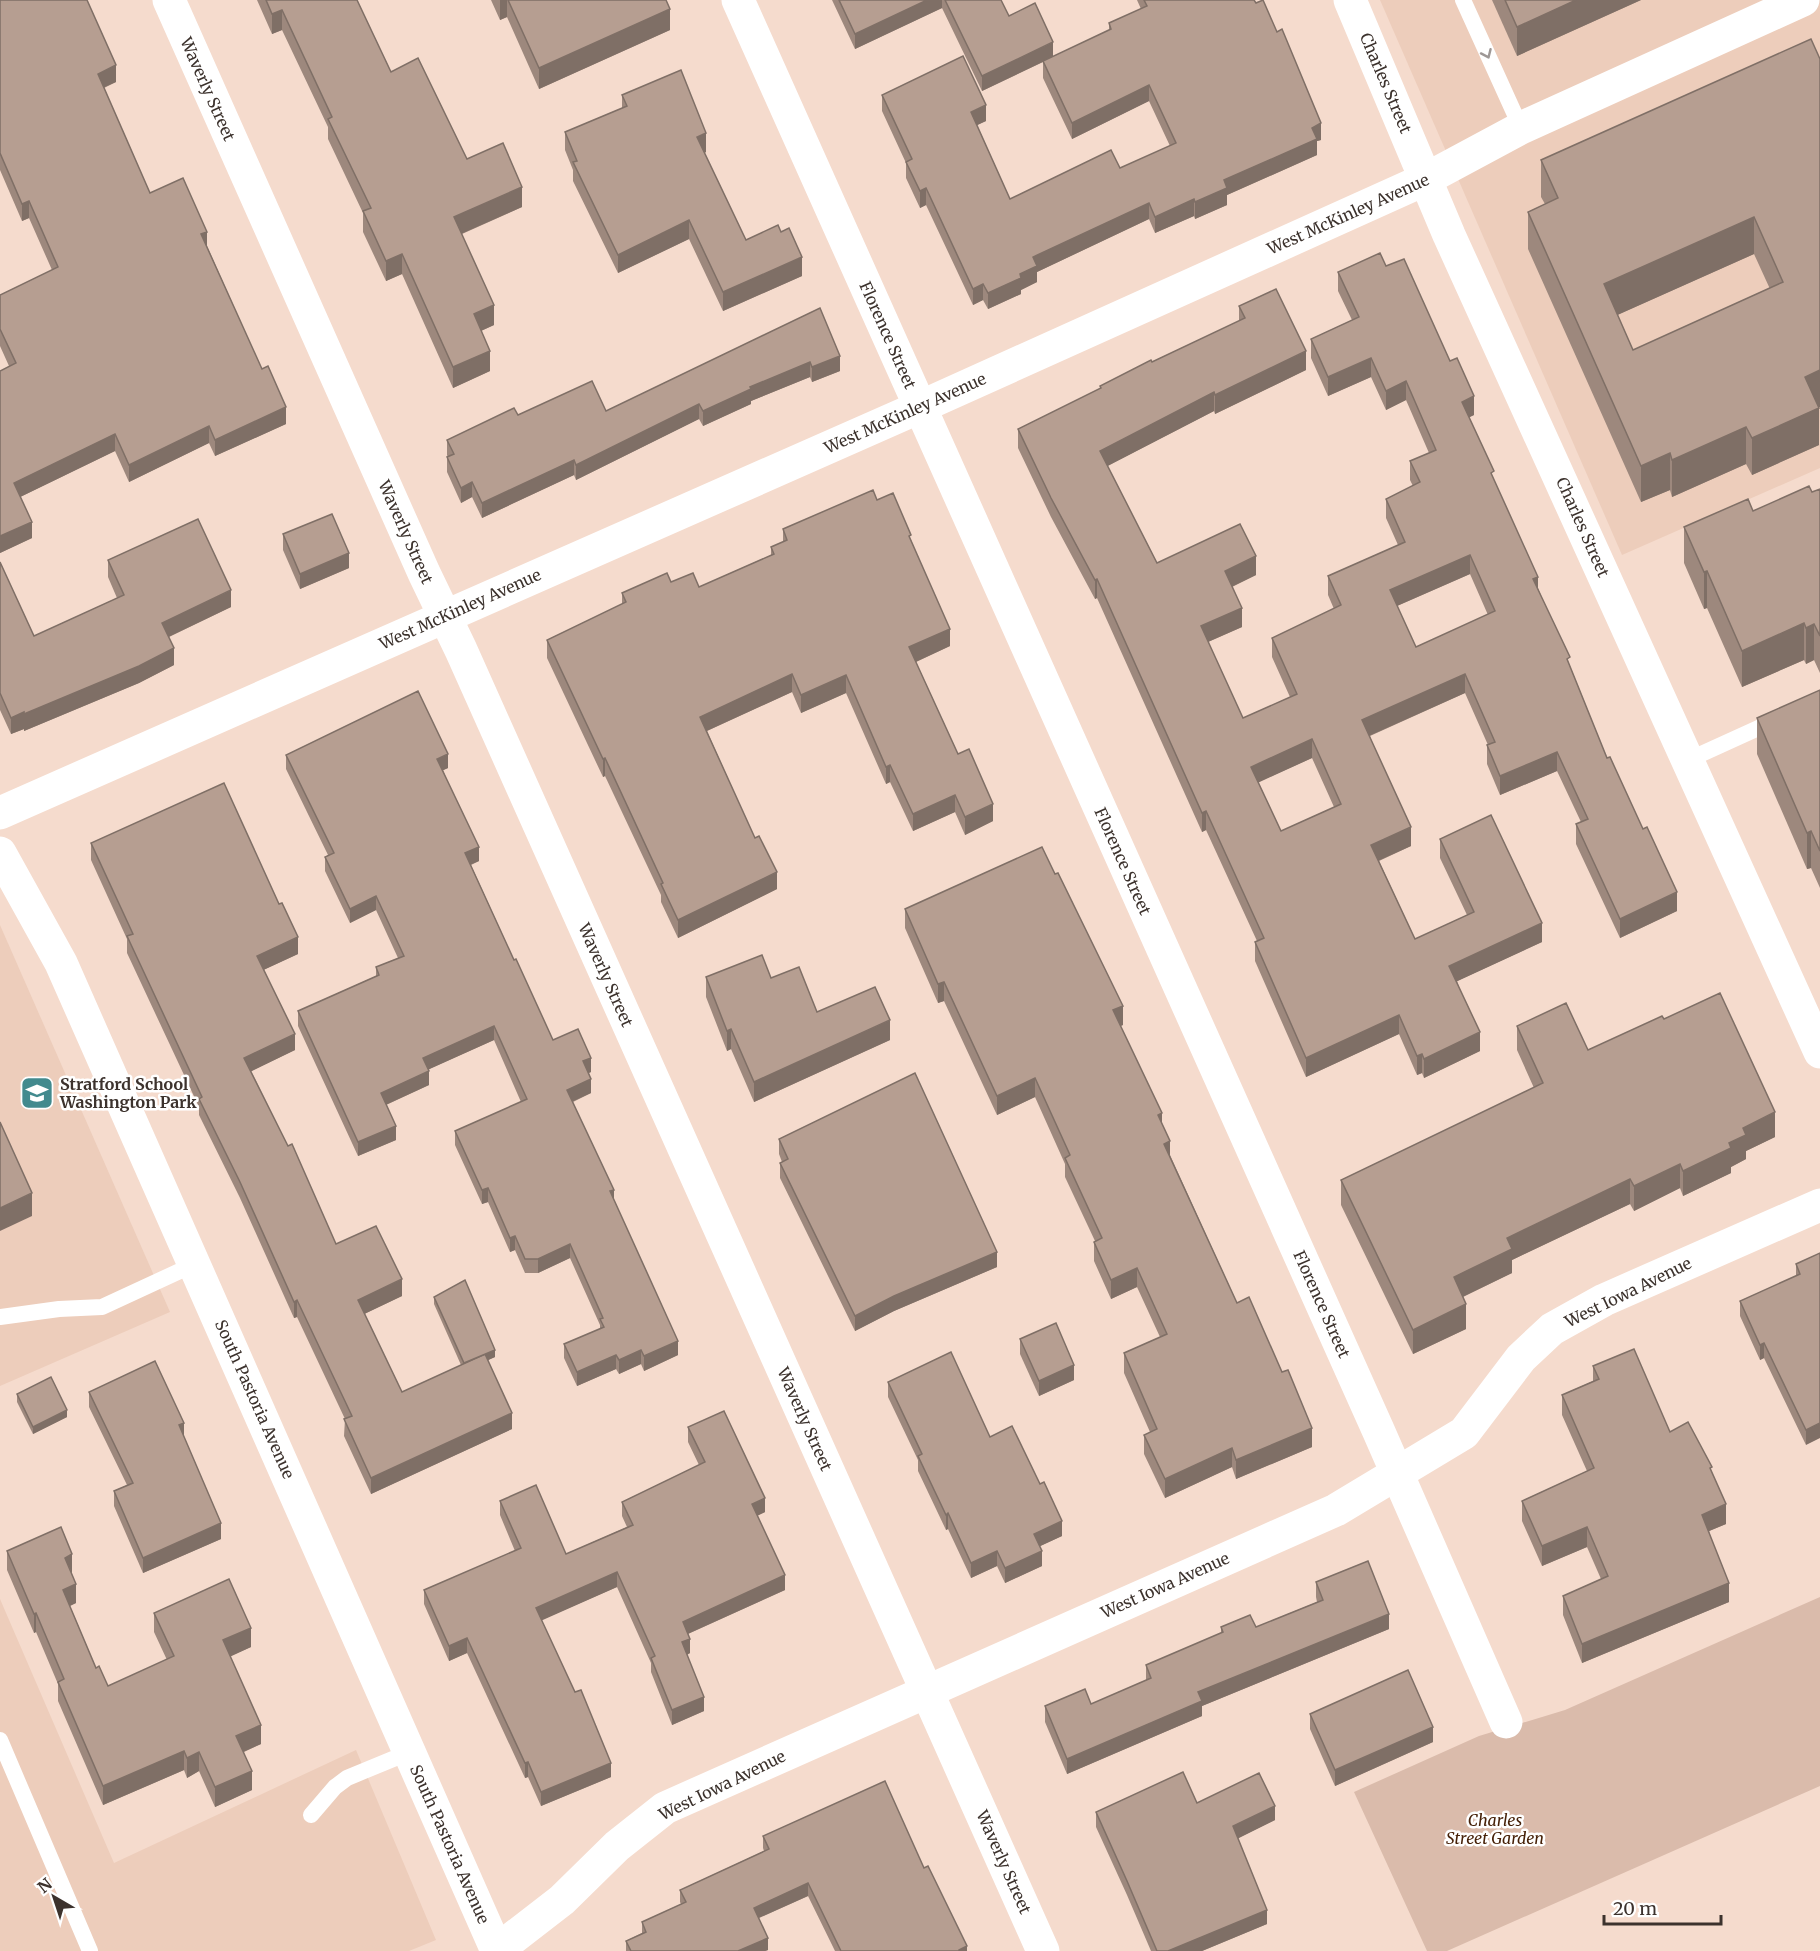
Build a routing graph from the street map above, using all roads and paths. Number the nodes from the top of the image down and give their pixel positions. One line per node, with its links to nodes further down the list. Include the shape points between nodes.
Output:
1 (169, 0): 9 (street, Waverly Street)
2 (738, 0): 8 (street, Florence Street)
3 (1350, 0): 7 (street, Charles Street)
4 (1463, 0): 6 (lane, one-way to 6)
5 (1803, 0): 6 (street, West McKinley Avenue)
6 (1521, 128): 7 (street, West McKinley Avenue)
7 (1426, 179): 8 (street, West McKinley Avenue); 11 (street, Charles Street)
8 (920, 406): 9 (street, West McKinley Avenue); 18 (street, Florence Street)
9 (445, 616): 12 (street, West McKinley Avenue); 19 (street, Waverly Street)
10 (1793, 712): 11 (lane)
11 (1688, 760): 14 (street, Charles Street)
12 (0, 813)
13 (0, 853): 16 (street, South Pastoria Avenue, via 61,963)
14 (1820, 1052)
15 (1820, 1205): 18 (street, West Iowa Avenue, via 1604,1300 1552,1329 1521,1358 1464,1433)
16 (195, 1264): 17 (lane, via 102,1307); 22 (street, South Pastoria Avenue)
17 (0, 1317)
18 (1397, 1474): 19 (street, West Iowa Avenue, via 1336,1509); 20 (street, Florence Street)
19 (927, 1690): 25 (street, West Iowa Avenue, via 665,1808 617,1846 562,1900); 26 (street, Waverly Street)
20 (1506, 1722)
21 (0, 1740): 24 (lane)
22 (410, 1752): 23 (lane, via 347,1778); 25 (street, South Pastoria Avenue)
23 (311, 1815)
24 (90, 1951)
25 (497, 1951)
26 (1043, 1951)

